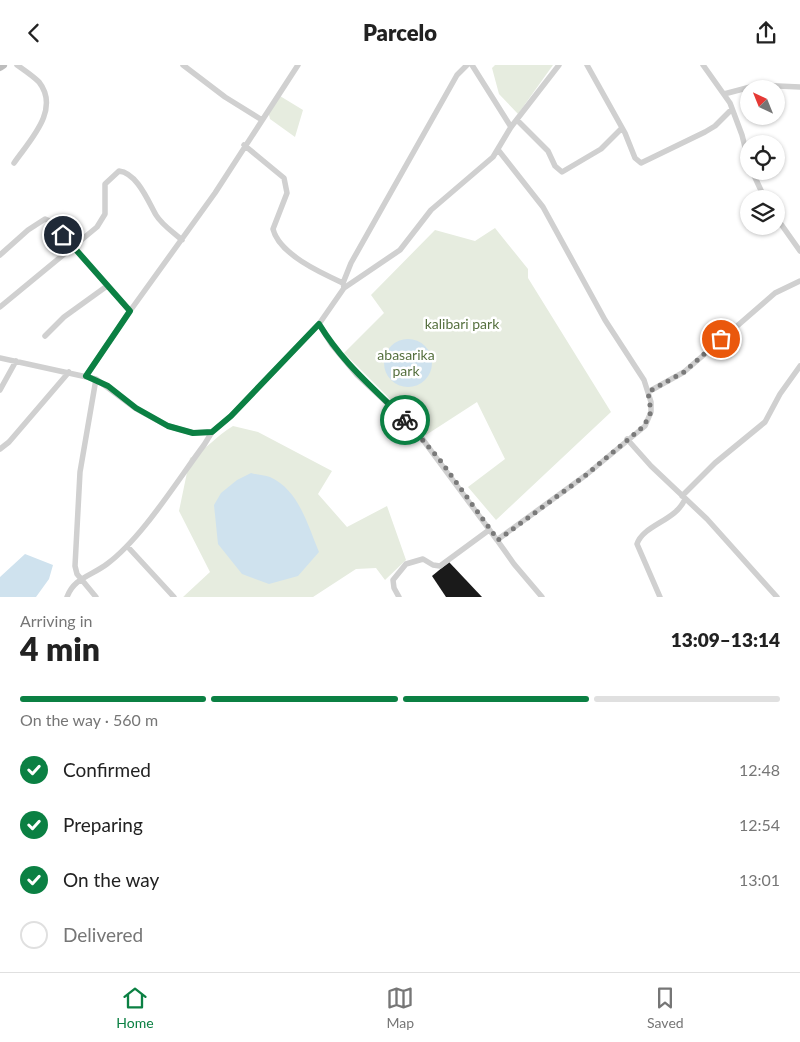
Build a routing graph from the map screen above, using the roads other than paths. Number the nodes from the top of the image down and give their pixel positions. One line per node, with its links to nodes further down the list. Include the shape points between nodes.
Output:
1 (17, 65): 19 (street, via 39,83 47,105 44,118)
2 (183, 65): 12 (street)
3 (298, 65): 12 (street)
4 (467, 65): 26 (street, via 458,75 351,263)
5 (472, 65): 14 (street)
6 (558, 65): 13 (street)
7 (587, 65): 15 (street)
8 (703, 65): 10 (street)
9 (800, 87): 10 (street, via 758,85)
10 (724, 94): 11 (street)
11 (732, 109): 15 (street, via 705,132 641,163); 16 (street)
12 (262, 120): 17 (street)
13 (517, 120): 14 (street); 15 (street, via 548,151 555,167 562,171 601,149)
14 (511, 127): 18 (street)
15 (622, 128)
16 (740, 135)
17 (244, 145): 21 (street); 26 (street, via 284,178 287,193 273,229 278,239 315,270)
18 (499, 151): 26 (street, via 431,209 400,250); 39 (street, via 543,207)
19 (14, 163)
20 (785, 230): 23 (street)
21 (182, 240): 22 (street, via 156,215 139,185 123,171 118,171 105,184 102,220); 29 (street)
22 (73, 247): 24 (street, via 54,223 46,219); 27 (street); 28 (street)
23 (800, 251)
24 (0, 255)
25 (800, 281): 39 (street, via 775,293 684,372)
26 (343, 285): 30 (street)
27 (107, 286): 29 (street); 31 (street, via 64,317)
28 (0, 307)
29 (130, 311): 36 (street)
30 (319, 324): 40 (street); 44 (street, via 357,375 415,429)
31 (45, 336)
32 (0, 358): 33 (street)
33 (16, 361): 35 (street); 38 (street)
34 (800, 367): 43 (street, via 765,422 715,463)
35 (69, 371): 36 (street); 42 (street)
36 (86, 376): 37 (street)
37 (96, 379): 40 (street, via 161,423 193,433); 47 (street, via 80,472 75,566)
38 (0, 390)
39 (648, 392): 41 (street, via 651,402 649,419)
40 (212, 432): 46 (street)
41 (628, 439): 43 (street); 45 (street, via 586,475)
42 (0, 449)
43 (684, 497): 53 (street, via 679,511 641,536 637,544); 54 (street)
44 (489, 530): 45 (street); 51 (street, via 440,566 423,559 406,564 393,580)
45 (498, 540): 52 (street)
46 (127, 546): 47 (street, via 105,566); 50 (street)
47 (81, 579): 48 (street, via 73,584); 49 (street)
48 (67, 597)
49 (96, 597)
50 (174, 597)
51 (399, 597)
52 (542, 597)
53 (660, 597)
54 (777, 597)

